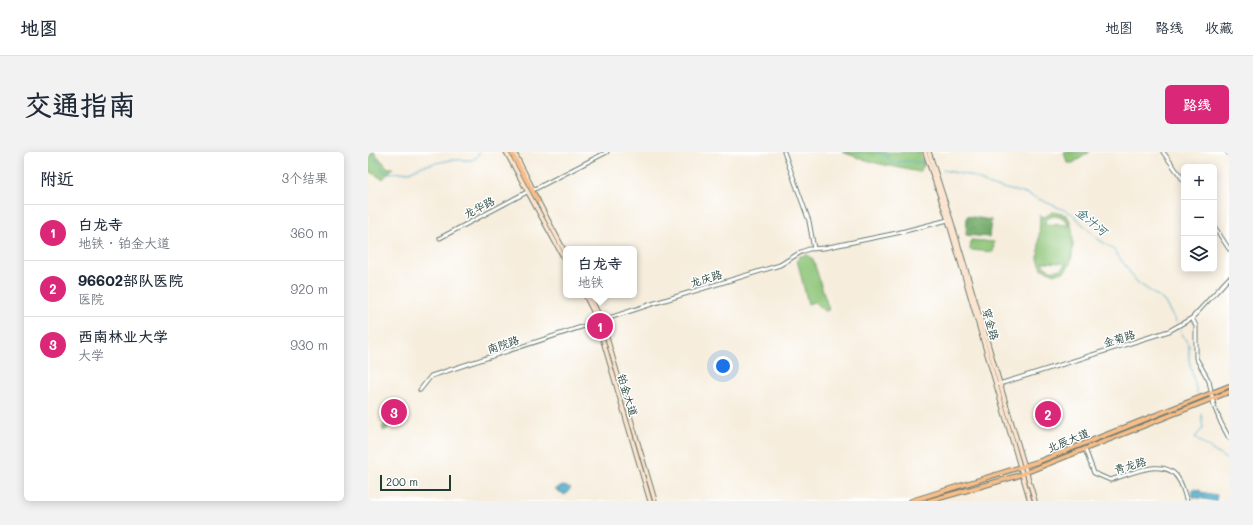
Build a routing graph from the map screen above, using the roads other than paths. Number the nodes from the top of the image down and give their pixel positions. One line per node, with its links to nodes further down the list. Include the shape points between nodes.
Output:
1 (506, 152): 11 (main road)
2 (511, 152): 12 (main road)
3 (514, 152): 10 (main road)
4 (606, 152): 10 (street)
5 (784, 152): 17 (street, via 809,221)
6 (925, 152): 13 (main road, 穿金路)
7 (929, 152): 26 (main road, 穿金路)
8 (1163, 152): 9 (street)
9 (1181, 177)
10 (533, 190): 12 (main road)
11 (527, 192): 15 (street, 龙华路); 19 (main road)
12 (538, 201): 16 (main road)
13 (948, 220): 17 (street, 龙庆路); 26 (main road, 穿金路)
14 (1217, 231): 18 (street)
15 (440, 238)
16 (563, 248)
17 (814, 249): 24 (street, 龙庆路, via 801,252 780,265)
18 (1229, 249)
19 (563, 256)
20 (1229, 278): 23 (street, 金菊路)
21 (585, 298): 25 (main road, 铂金大道)
22 (590, 298): 24 (main road, 铂金大道)
23 (1192, 318): 26 (street, 金菊路, via 1169,331); 30 (street, via 1196,326 1196,358 1209,381)
24 (602, 321): 25 (street, 龙庆路); 39 (main road, 铂金大道)
25 (597, 323): 28 (street, 南院路, via 431,376); 38 (main road, 铂金大道)
26 (998, 385): 34 (main road, 穿金路); 35 (main road, 穿金路)
27 (1229, 386): 30 (main road, 北辰大道)
28 (420, 390)
29 (1229, 392): 31 (main road, 北辰大道)
30 (1212, 393): 31 (street); 34 (main road, 北辰大道)
31 (1213, 398): 32 (street, via 1220,423); 33 (main road, 北辰大道)
32 (1229, 438)
33 (1085, 449): 36 (main road, 北辰大道); 44 (street, 青龙路, via 1094,473 1110,480 1163,467 1179,479)
34 (1025, 466): 35 (main road, 北辰大道); 36 (main road, 穿金路)
35 (1020, 468): 37 (main road, 穿金路); 40 (main road, 北辰大道)
36 (1027, 472): 37 (main road, 北辰大道); 43 (main road, 穿金路)
37 (1022, 474): 41 (main road, 北辰大道); 42 (main road, 穿金路)
38 (650, 501)
39 (655, 501)
40 (911, 501)
41 (929, 501)
42 (1030, 501)
43 (1035, 501)
44 (1187, 501)

